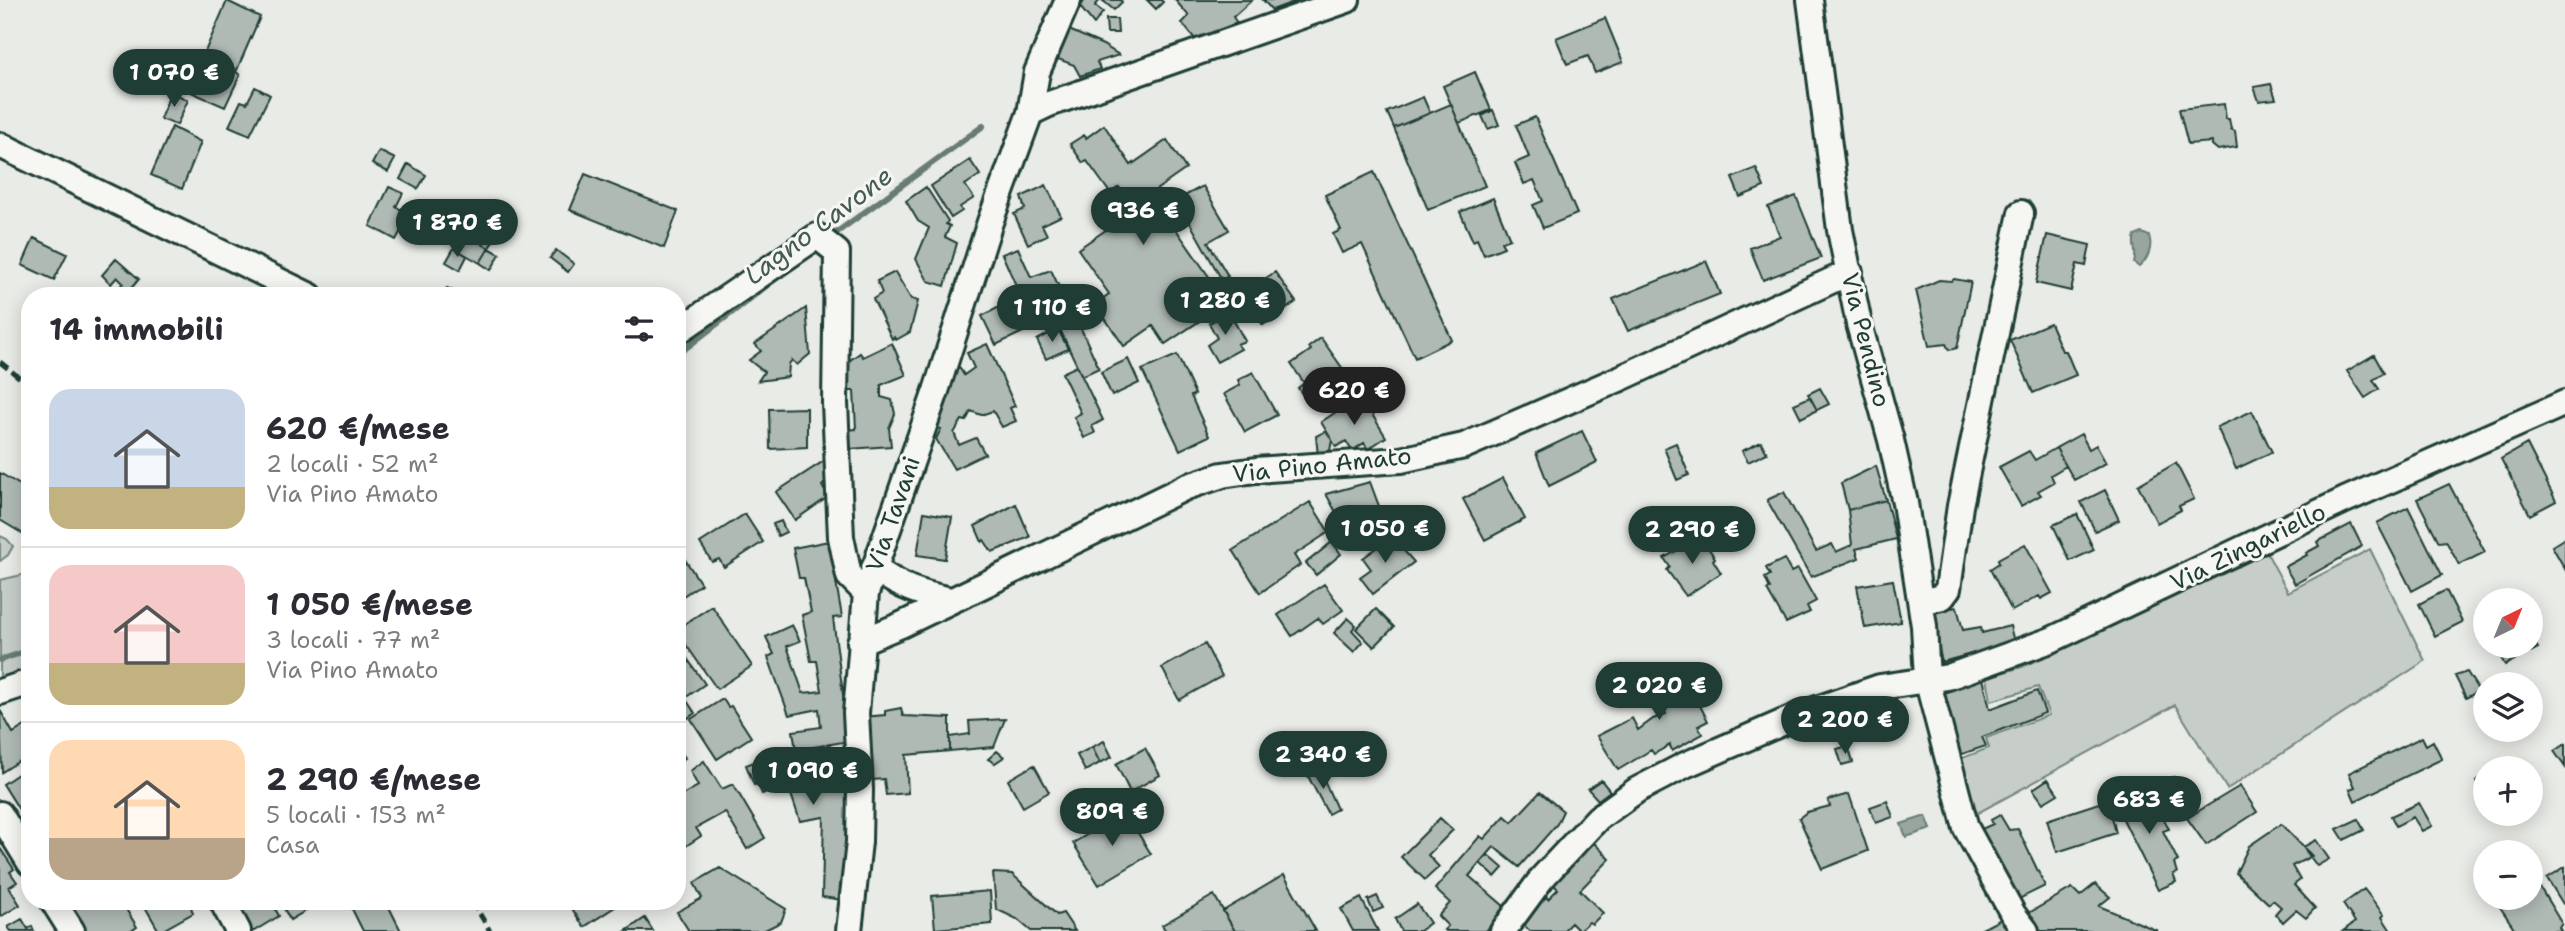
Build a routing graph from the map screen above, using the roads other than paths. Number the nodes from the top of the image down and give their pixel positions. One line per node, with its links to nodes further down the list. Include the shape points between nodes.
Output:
1 (1068, 0): 4 (street, Via Tavani, via 1037,72)
2 (1347, 0): 4 (street)
3 (1810, 0): 7 (street, Via Pendino, via 1840,230)
4 (1030, 113): 11 (street, Via Tavani)
5 (0, 145): 8 (street)
6 (2021, 213): 14 (street, via 1960,506 1948,589 1941,597)
7 (1850, 272): 13 (street, Via Pino Amato, via 1464,446 1401,460 1222,475 1186,487); 14 (street, Via Pendino, via 1859,324 1891,440)
8 (292, 287)
9 (686, 325): 12 (street, via 817,236 837,252 835,403 841,537 849,576)
10 (2565, 403): 16 (street, Via Zingariello, via 2345,500 2051,640 1948,677)
11 (874, 568): 12 (street, Via Tavani); 13 (street, via 917,593)
12 (866, 593): 15 (street, Via Tavani)
13 (951, 600): 15 (street, Via Pino Amato)
14 (1921, 602): 16 (street, Via Pendino)
15 (860, 642): 25 (street, Via Tavani, via 856,713 859,842)
16 (1927, 679): 26 (street, Via Zingariello, via 1880,687 1800,715 1637,790 1598,818 1569,847); 27 (street, Via Pendino, via 1966,828)
17 (21, 685): 18 (street)
18 (0, 692)
19 (0, 814): 20 (street)
20 (21, 848)
21 (59, 910): 23 (street)
22 (227, 910): 24 (street)
23 (72, 931)
24 (238, 931)
25 (849, 931)
26 (1503, 931)
27 (2026, 931)

